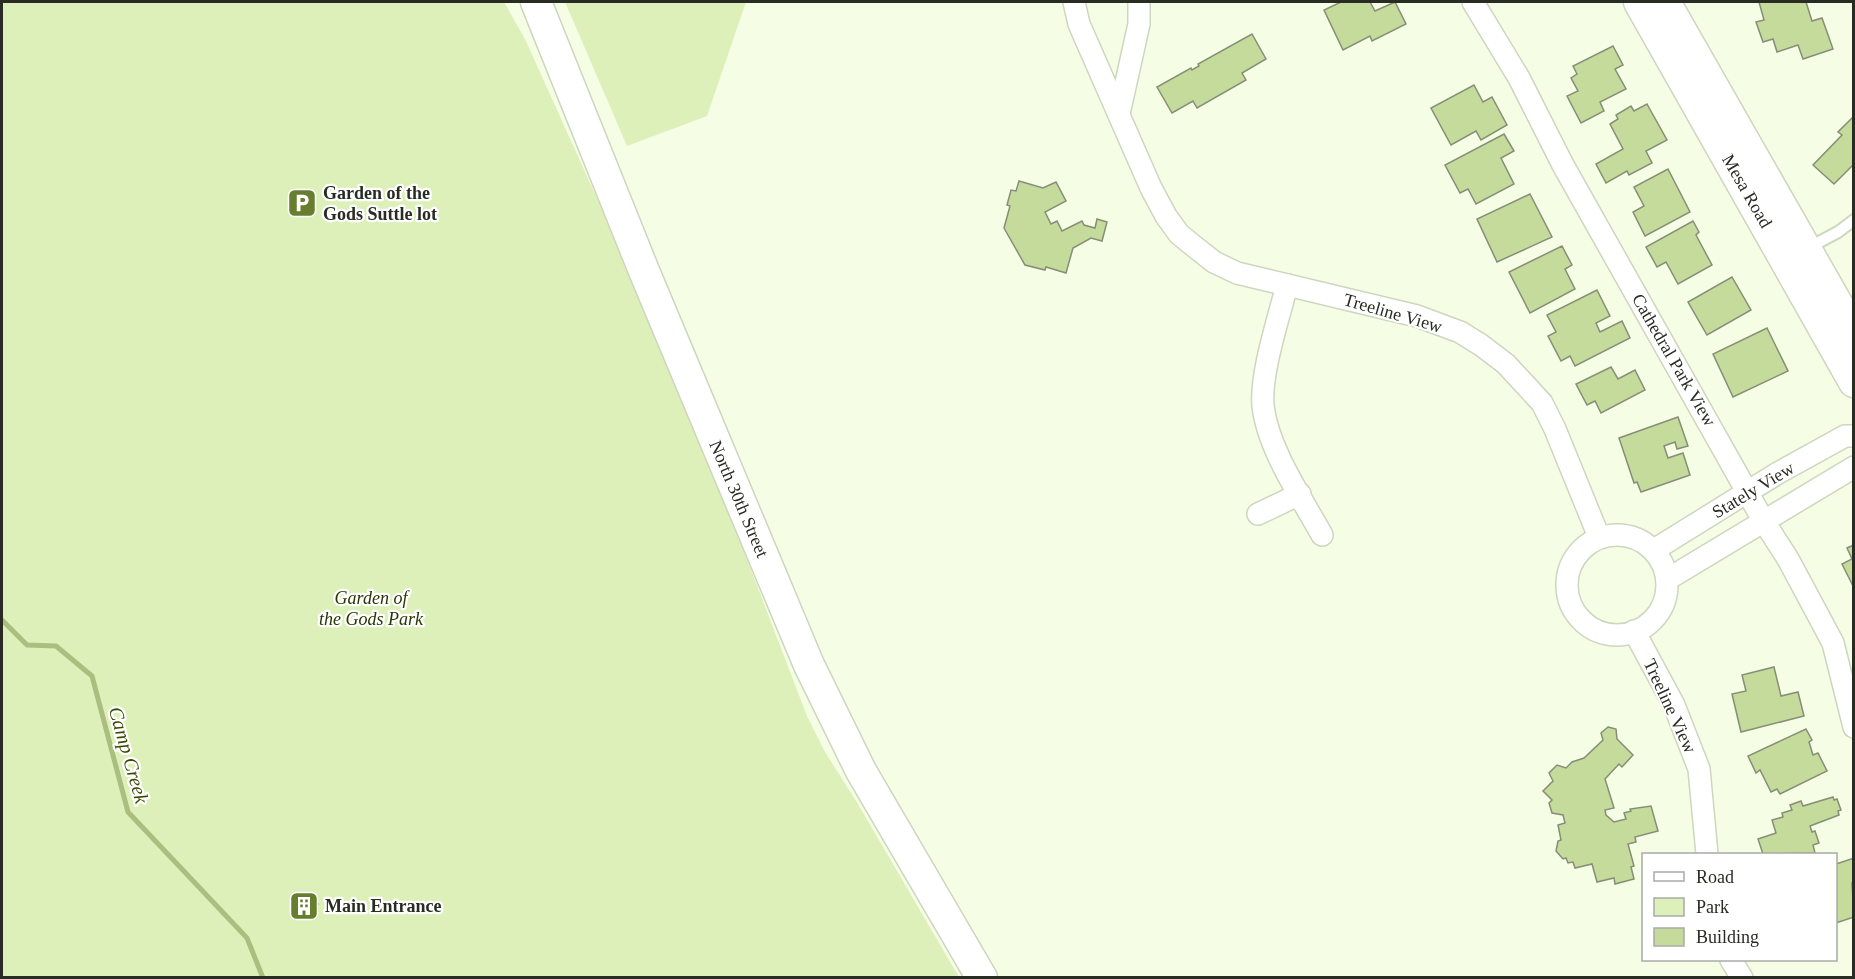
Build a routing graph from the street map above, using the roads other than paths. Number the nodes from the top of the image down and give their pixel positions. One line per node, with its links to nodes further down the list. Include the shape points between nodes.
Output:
1 (536, 2): 29 (main road, North 30th Street, via 809,665 861,771)
2 (1074, 2): 7 (street, Treeline View, via 1079,24)
3 (1139, 2): 7 (street, via 1139,24)
4 (1473, 2): 17 (street, Cathedral Park View)
5 (1639, 2): 12 (main road, Mesa Road)
6 (1665, 2): 9 (main road, Mesa Road)
7 (1119, 114): 10 (street, Treeline View, via 1151,188 1179,234 1221,266)
8 (1853, 221): 9 (lane)
9 (1806, 250): 11 (main road, Mesa Road)
10 (1287, 285): 18 (street, via 1267,368 1263,405 1271,440); 22 (street, Treeline View, via 1417,316 1460,332 1506,364 1542,404)
11 (1854, 333)
12 (1854, 382)
13 (1854, 436): 14 (street, Stately View, via 1845,436)
14 (1804, 459): 16 (street); 17 (street, Stately View)
15 (1854, 467): 16 (street, Stately View)
16 (1822, 487): 20 (street, Stately View)
17 (1748, 492): 20 (street, Cathedral Park View); 23 (street, Stately View)
18 (1300, 494): 19 (street); 21 (street)
19 (1258, 513)
20 (1763, 520): 24 (street, Stately View); 26 (street, Cathedral Park View, via 1833,643)
21 (1322, 535)
22 (1599, 537): 23 (street, via 1625,535); 25 (street, via 1582,549 1571,564 1569,600 1586,625 1607,635)
23 (1654, 550): 24 (street)
24 (1668, 579): 25 (street, via 1664,607 1653,621)
25 (1634, 632): 27 (street, Treeline View, via 1674,705 1699,768)
26 (1854, 727)
27 (1707, 853)
28 (1732, 961): 30 (street)
29 (982, 978)
30 (1742, 978)

